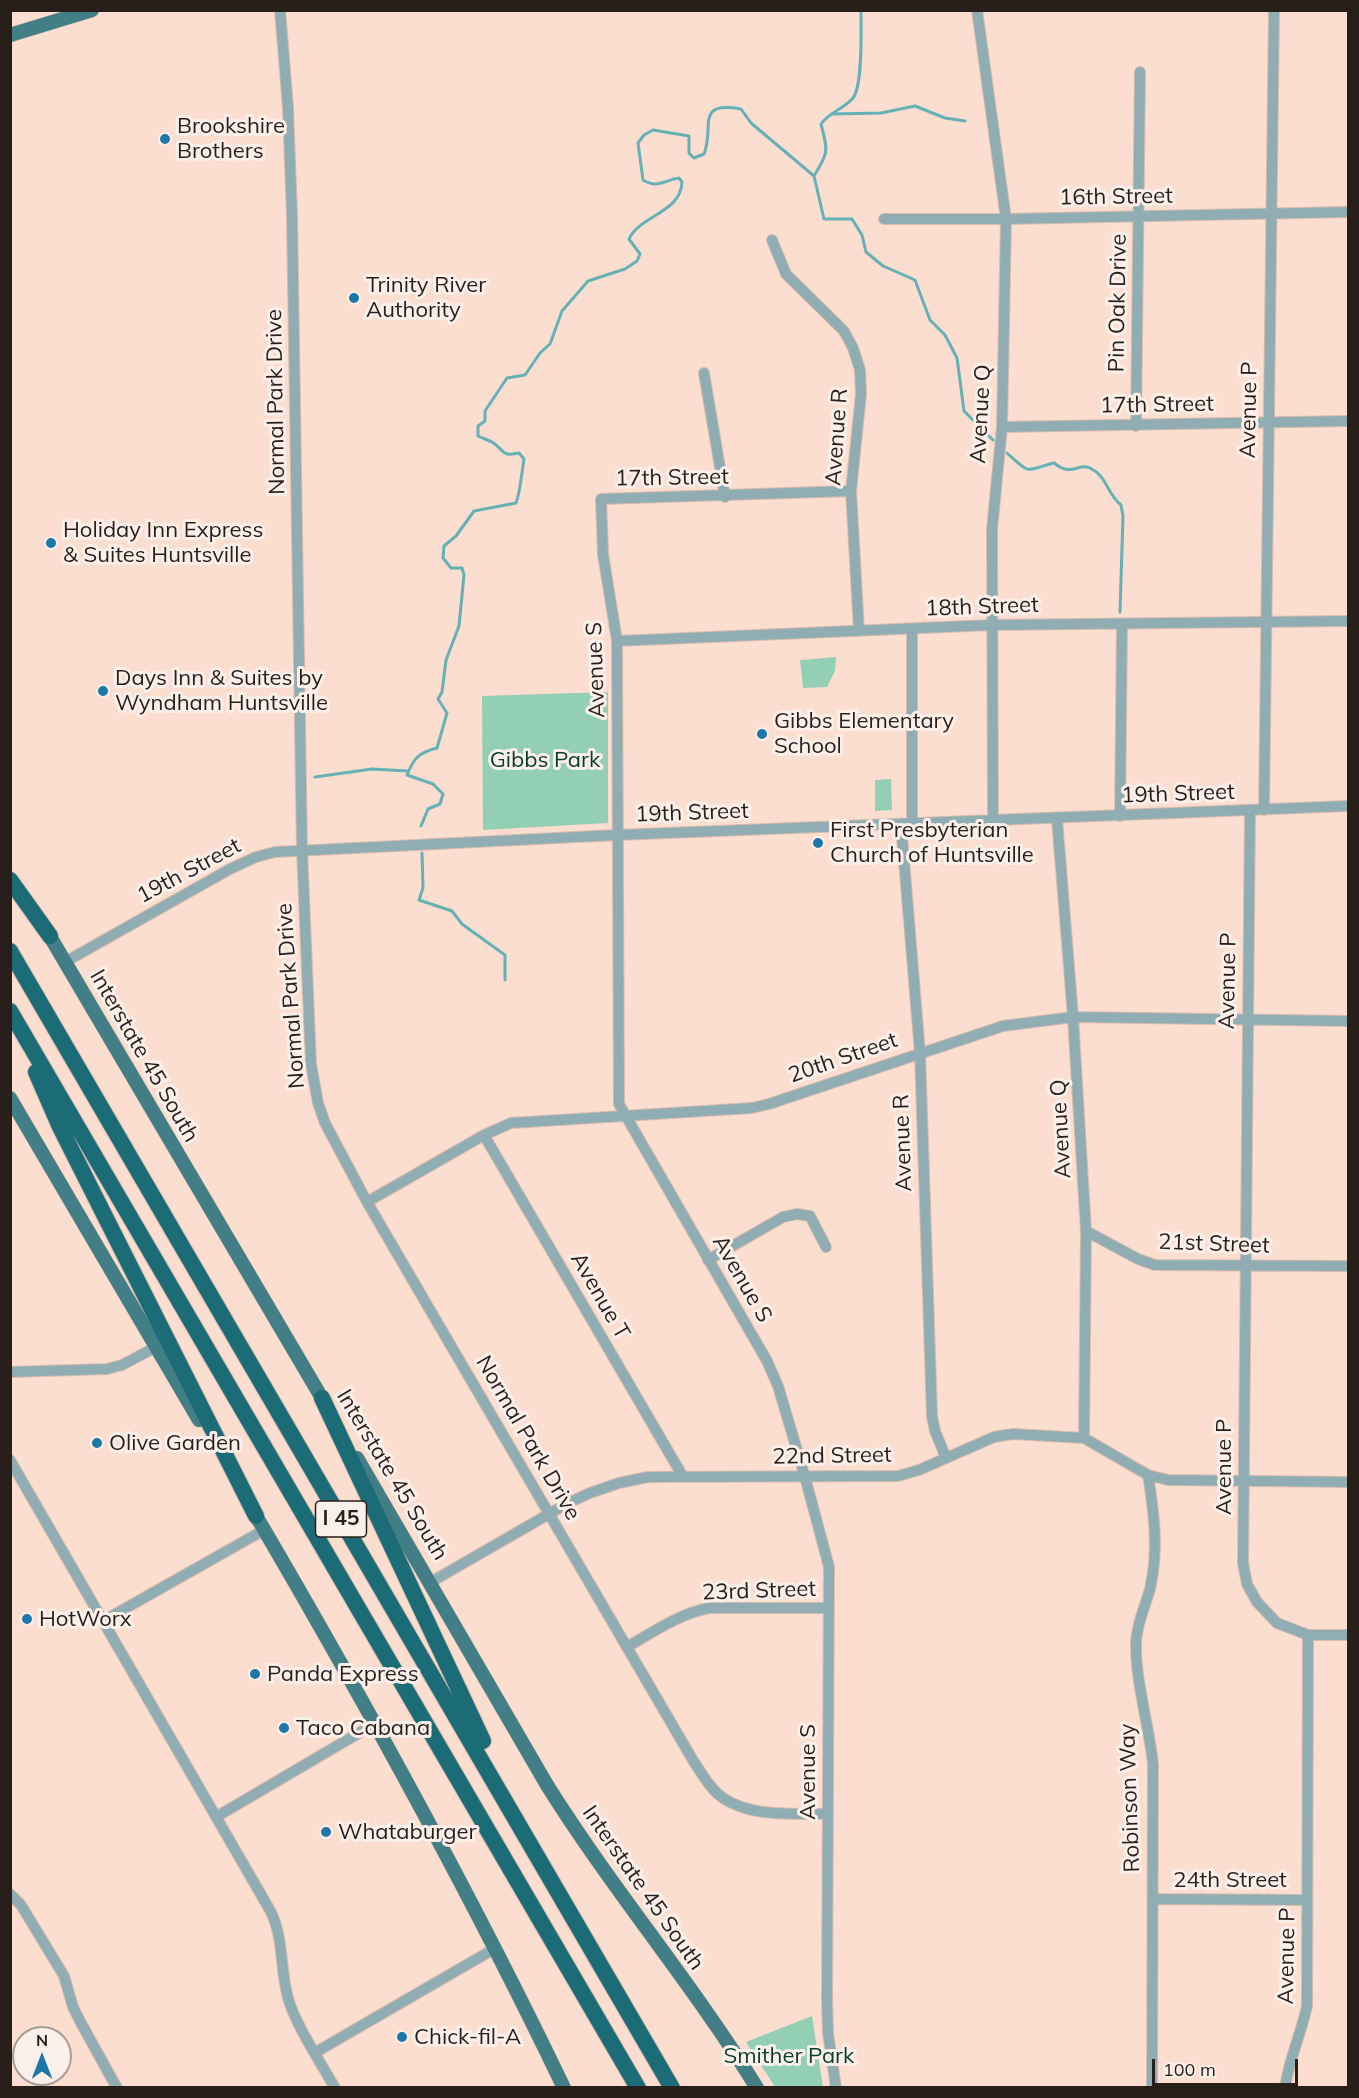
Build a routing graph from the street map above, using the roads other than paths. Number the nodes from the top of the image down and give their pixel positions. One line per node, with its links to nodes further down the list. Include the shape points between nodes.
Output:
1 (92, 10): 5 (main road)
2 (280, 10): 36 (street, Normal Park Drive, via 292,215)
3 (976, 10): 11 (street, Avenue Q)
4 (1274, 10): 8 (street, Avenue P)
5 (10, 35)
6 (1140, 72): 9 (street, Pin Oak Drive)
7 (1348, 212): 8 (street, 16th Street)
8 (1271, 214): 9 (street, 16th Street); 15 (street, Avenue P)
9 (1138, 216): 11 (street, 16th Street); 16 (street, Pin Oak Drive)
10 (884, 219): 11 (street, 16th Street)
11 (1005, 219): 17 (street, Avenue Q)
12 (772, 240): 18 (street, Avenue R, via 786,274 844,331 860,370)
13 (704, 373): 19 (street)
14 (1348, 421): 15 (street, 17th Street)
15 (1268, 422): 16 (street, 17th Street); 22 (street, Avenue P)
16 (1136, 426): 17 (street, 17th Street)
17 (1002, 428): 24 (street, Avenue Q, via 992,531)
18 (851, 491): 19 (street, 17th Street); 26 (street, Avenue R)
19 (725, 496): 20 (street, 17th Street)
20 (601, 499): 27 (street, Avenue S, via 603,554)
21 (1348, 621): 22 (street, 18th Street)
22 (1266, 622): 23 (street, 18th Street); 29 (street, Avenue P)
23 (1122, 624): 24 (street, 18th Street); 31 (street)
24 (992, 625): 25 (street, 18th Street); 33 (street, Avenue Q)
25 (912, 628): 26 (street, 18th Street); 34 (street, Avenue R)
26 (859, 631): 27 (street, 18th Street)
27 (617, 641): 35 (street, Avenue S)
28 (1348, 806): 29 (street, 19th Street)
29 (1264, 810): 30 (street, 19th Street)
30 (1250, 811): 31 (street, 19th Street); 45 (street, Avenue P)
31 (1120, 816): 32 (street, 19th Street)
32 (1057, 819): 33 (street, 19th Street); 44 (street, Avenue Q)
33 (993, 821): 34 (street, 19th Street)
34 (907, 824): 35 (street, 19th Street); 47 (street, Avenue R)
35 (617, 835): 36 (street, 19th Street); 49 (street, Avenue S, via 619,1104)
36 (302, 850): 41 (street, 19th Street, via 275,852 241,863); 51 (street, Normal Park Drive, via 310,1064 325,1123)
37 (10, 869): 39 (main road, Interstate 45 South)
38 (10, 880): 39 (highway)
39 (50, 936): 41 (main road, Interstate 45 South)
40 (10, 951): 79 (highway, I 45)
41 (65, 962): 59 (main road, Interstate 45 South)
42 (10, 1011): 88 (highway, I 45)
43 (10, 1017): 69 (highway, via 60,1127)
44 (1073, 1017): 45 (street, 20th Street); 47 (street, 20th Street, via 1003,1026); 52 (street, Avenue Q)
45 (1247, 1021): 46 (street, 20th Street); 55 (street, Avenue P)
46 (1348, 1021)
47 (920, 1053): 49 (street, 20th Street, via 752,1108); 61 (street, Avenue R, via 932,1416)
48 (10, 1098): 57 (main road)
49 (626, 1116): 50 (street, 20th Street, via 511,1123); 54 (street, Avenue S)
50 (484, 1136): 51 (street, 20th Street); 63 (street, Avenue T)
51 (368, 1202): 68 (street, Normal Park Drive)
52 (1086, 1231): 55 (street, 21st Street, via 1155,1265); 60 (street, Avenue Q)
53 (826, 1247): 54 (street, via 810,1216 797,1214 783,1217)
54 (708, 1260): 65 (street, Avenue S, via 767,1361)
55 (1245, 1265): 56 (street, 21st Street); 66 (street, Avenue P)
56 (1348, 1266)
57 (156, 1347): 58 (street, via 107,1369); 69 (main road)
58 (10, 1372)
59 (321, 1398): 70 (main road, Interstate 45 South); 79 (highway)
60 (1084, 1438): 61 (street, 22nd Street, via 1013,1434 994,1437); 64 (street, 22nd Street)
61 (946, 1458): 65 (street, 22nd Street, via 898,1476)
62 (10, 1460): 72 (street)
63 (682, 1475): 65 (street, 22nd Street); 68 (street, 22nd Street, via 619,1483 590,1492)
64 (1148, 1475): 66 (street, 22nd Street, via 1168,1480); 81 (street, Robinson Way, via 1155,1522 1154,1559 1136,1642 1153,1764)
65 (806, 1477): 71 (street, Avenue S, via 829,1567)
66 (1243, 1481): 67 (street, 22nd Street); 73 (street, Avenue P, via 1248,1584 1257,1602 1278,1623)
67 (1348, 1482)
68 (550, 1514): 70 (street, 22nd Street); 75 (street, Normal Park Drive)
69 (260, 1523): 72 (street); 76 (main road)
70 (431, 1582): 90 (main road, Interstate 45 South, via 578,1834 733,2048)
71 (829, 1608): 75 (street, 23rd Street, via 697,1610); 77 (street, Avenue S)
72 (103, 1621): 78 (street)
73 (1308, 1635): 74 (street); 82 (street, Avenue P)
74 (1348, 1635)
75 (627, 1647): 77 (street, Normal Park Drive, via 694,1762 722,1798 760,1812)
76 (376, 1723): 78 (street); 83 (main road)
77 (827, 1814): 91 (street, Avenue S, via 828,2033)
78 (216, 1817): 84 (street, via 277,1926 293,2013)
79 (528, 1837): 89 (highway, I 45)
80 (10, 1894): 86 (street, via 21,1905 64,1976 73,2007)
81 (1154, 1899): 82 (street, 24th Street); 92 (street, Robinson Way)
82 (1307, 1900): 93 (street, Avenue P, via 1307,2006)
83 (494, 1949): 84 (street); 85 (main road)
84 (316, 2052): 87 (street)
85 (563, 2085)
86 (117, 2088)
87 (335, 2088)
88 (638, 2088)
89 (672, 2088)
90 (757, 2088)
91 (836, 2088)
92 (1152, 2088)
93 (1285, 2088)

